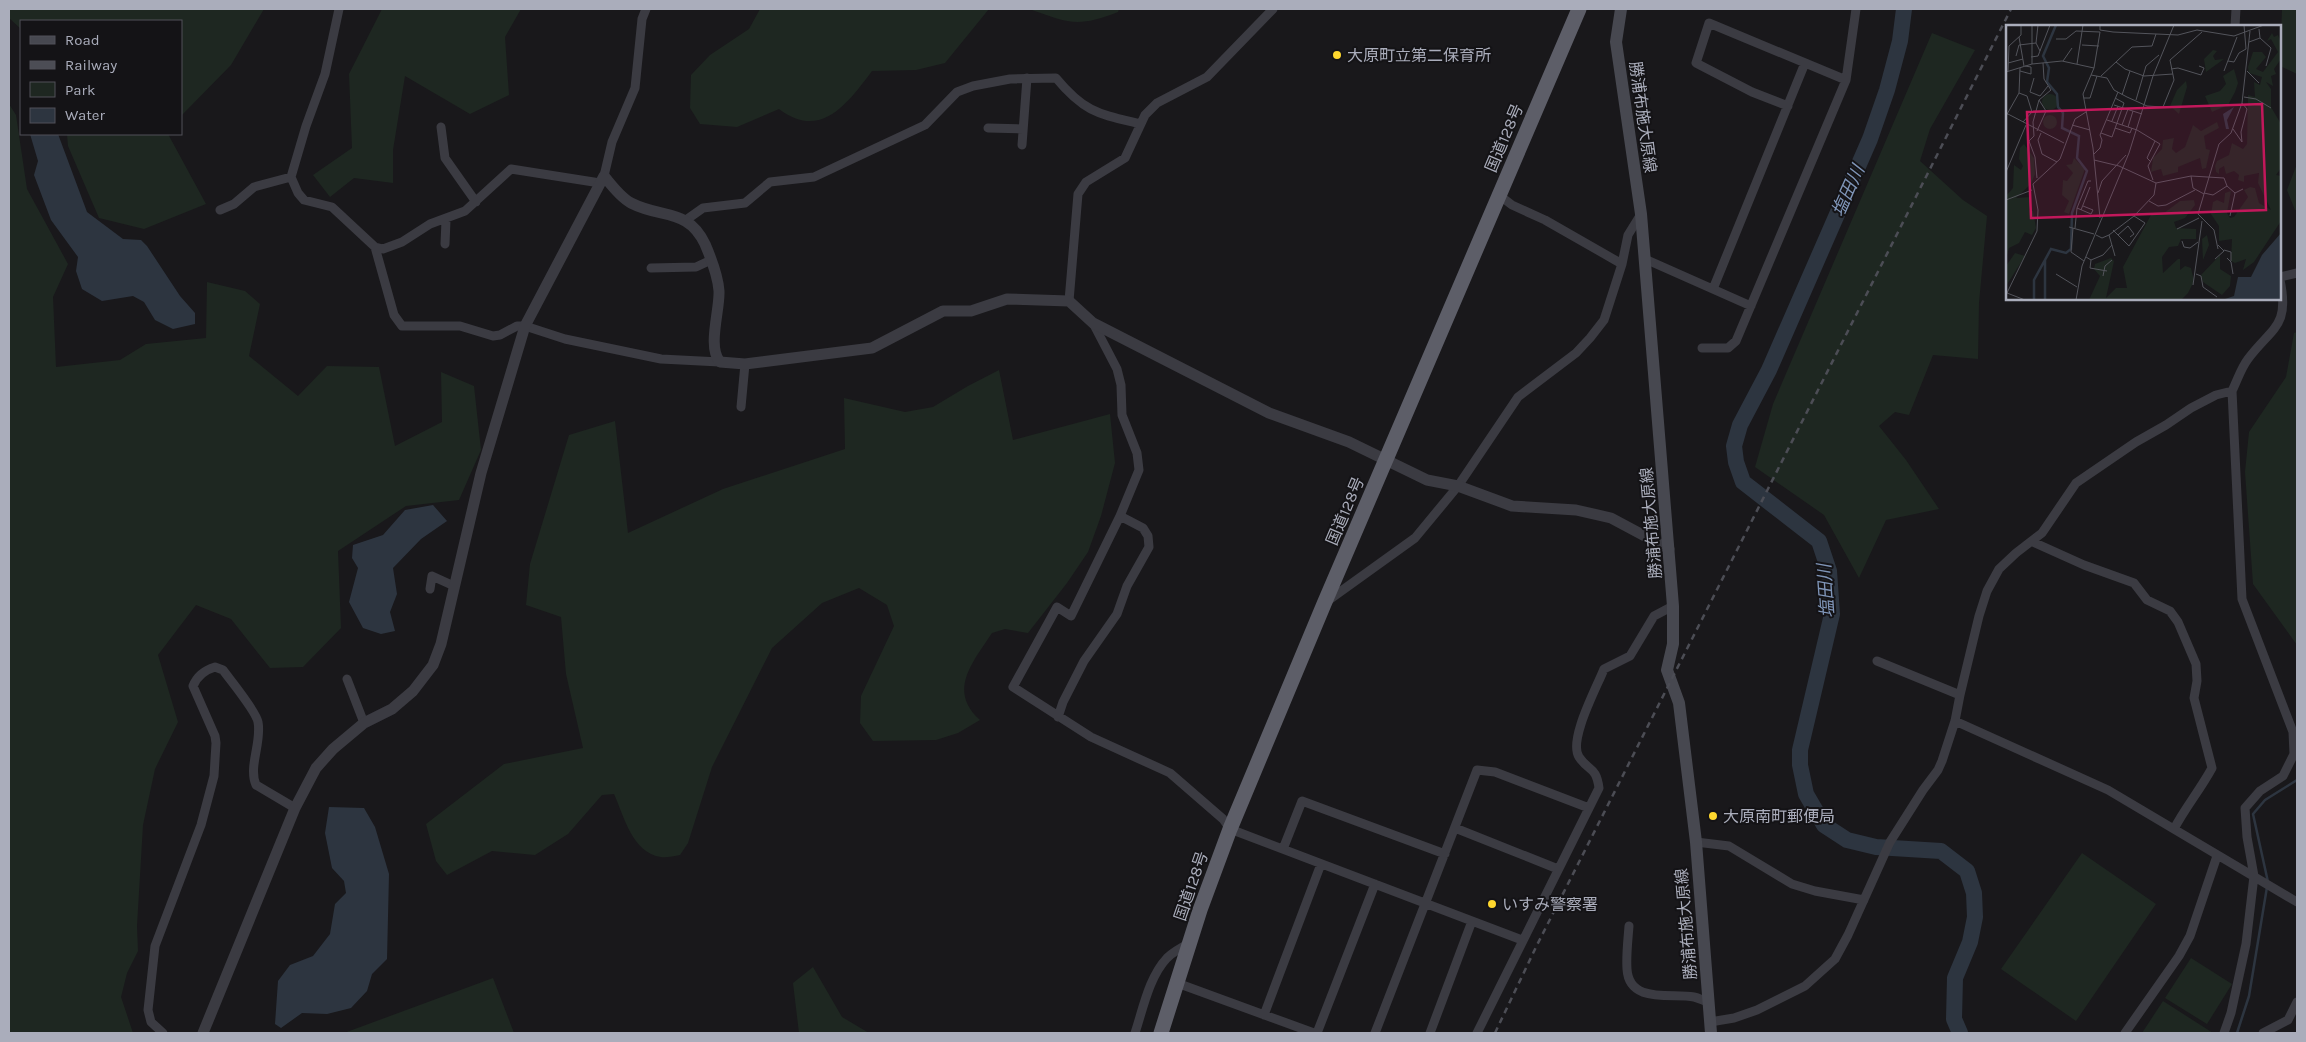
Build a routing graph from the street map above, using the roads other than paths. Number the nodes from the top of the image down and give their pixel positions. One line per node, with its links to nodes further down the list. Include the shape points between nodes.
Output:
1 (338, 9): 18 (street, via 325,74)
2 (646, 9): 19 (street, via 642,19 635,88 612,142)
3 (1274, 9): 13 (street, via 1207,76 1157,103)
4 (1579, 9): 20 (highway, 国道128号)
5 (1621, 9): 23 (main road, 勝浦布施大原線, via 1616,42)
6 (1856, 9): 11 (street)
7 (2236, 9): 8 (street)
8 (2235, 25)
9 (1805, 64): 11 (street); 12 (street); 12 (street, via 1709,23 1696,63 1752,92)
10 (1027, 78): 13 (street, via 1056,78 1082,105 1097,114); 16 (street); 25 (street, via 973,86 957,92 925,125 814,176 770,182 745,203 703,208)
11 (1846, 80): 37 (street)
12 (1788, 106): 35 (street)
13 (1141, 124): 36 (street, via 1125,158 1086,182 1078,194)
14 (441, 127): 21 (street, via 445,158)
15 (988, 128): 16 (street)
16 (1023, 129): 17 (street)
17 (1022, 146)
18 (291, 177): 22 (street, via 254,187 234,204); 27 (street, via 304,200 332,206)
19 (602, 180): 21 (street, via 511,169); 25 (street, via 629,202 651,212); 39 (street)
20 (1499, 195): 30 (street); 45 (highway, 国道128号)
21 (476, 202): 24 (street)
22 (220, 210)
23 (1641, 214): 28 (main road, 勝浦布施大原線); 30 (street, via 1628,235)
24 (446, 220): 26 (street); 27 (street, via 430,224 402,242 383,249)
25 (686, 220): 29 (street, via 704,242)
26 (445, 244)
27 (375, 247): 39 (street, via 394,315 402,326 460,326 493,336)
28 (1645, 259): 35 (street); 49 (main road, 勝浦布施大原線)
29 (711, 260): 31 (street, via 696,267); 41 (street, via 719,291 714,351)
30 (1622, 264): 46 (street, via 1604,320 1576,353 1518,398)
31 (650, 268)
32 (2297, 273): 33 (street)
33 (2281, 279)
34 (2281, 284): 43 (street, via 2284,301 2281,315 2274,330 2247,360)
35 (1712, 289): 37 (street)
36 (1069, 301): 38 (street); 42 (street, via 1008,299 971,311 943,311 872,348)
37 (1751, 306): 40 (street, via 1736,341 1728,348)
38 (1093, 324): 45 (street, via 1269,413 1349,442); 47 (street, via 1117,369 1122,415 1137,452 1139,470)
39 (525, 326): 41 (street, via 565,340 661,360); 50 (street, via 483,464)
40 (1702, 348)
41 (720, 362): 42 (street)
42 (745, 364): 44 (street)
43 (2232, 391): 48 (street, via 2191,408 2076,483); 71 (street, via 2242,599 2293,732 2294,754 2284,776 2260,791 2245,808)
44 (741, 407)
45 (1385, 461): 46 (street, via 1427,480); 52 (highway, 国道128号)
46 (1458, 486): 49 (street, via 1512,506 1576,510 1611,518); 52 (street, via 1415,538)
47 (1120, 516): 57 (street, via 1143,528 1149,547 1127,586 1116,614 1084,660); 57 (street, via 1071,616 1057,607 1013,687)
48 (2033, 542): 56 (street, via 2016,553 2000,570 1987,591); 64 (street, via 2084,565 2134,582 2147,600 2170,611 2178,622 2196,664 2194,698 2212,768)
49 (1669, 549): 53 (main road, 勝浦布施大原線)
50 (454, 586): 51 (street, via 432,576); 59 (street, via 433,665 413,691 392,709)
51 (430, 589)
52 (1324, 604): 63 (highway, 国道128号)
53 (1674, 606): 61 (street, via 1654,616 1630,656 1604,669 1576,739 1579,757 1597,775 1599,788); 65 (main road, 勝浦布施大原線, via 1673,644 1667,670 1679,703)
54 (1877, 661): 56 (street)
55 (347, 679): 59 (street)
56 (1960, 695): 58 (street)
57 (1058, 717): 63 (street, via 1114,749 1170,773)
58 (1955, 722): 64 (street, via 2108,790); 73 (street, via 1938,770 1890,842)
59 (364, 723): 60 (street, via 316,768)
60 (295, 808): 86 (street, via 256,785 258,720 223,670 215,667 206,670 193,686 215,736 214,776 201,825 155,946 148,1010 151,1022); 87 (street)
61 (1589, 808): 62 (street, via 1495,772 1477,770); 70 (street)
62 (1455, 828): 67 (street); 70 (street)
63 (1230, 829): 66 (street); 79 (highway, 国道128号)
64 (2174, 829): 68 (street)
65 (1696, 842): 73 (street, via 1729,846 1792,884 1814,892); 81 (main road, 勝浦布施大原線)
66 (1283, 849): 67 (street, via 1302,800); 69 (street)
67 (1445, 854): 75 (street)
68 (2217, 856): 71 (street); 95 (street, via 2190,936)
69 (1321, 864): 72 (street); 83 (street)
70 (1558, 869): 78 (street)
71 (2254, 876): 74 (street); 96 (street, via 2246,944 2232,1013)
72 (1375, 884): 75 (street); 91 (street)
73 (1864, 900): 85 (street, via 1835,959 1805,986 1757,1010)
74 (2297, 902)
75 (1426, 904): 76 (street); 92 (street)
76 (1472, 921): 78 (street); 93 (street)
77 (1629, 926): 81 (street, via 1626,971 1638,990 1650,996 1693,997)
78 (1522, 940): 94 (street)
79 (1190, 943): 80 (highway, 国道128号); 88 (street, via 1168,957 1160,968)
80 (1177, 983): 83 (street); 89 (highway, 国道128号)
81 (1708, 1002): 85 (main road, 勝浦布施大原線)
82 (2297, 1002): 97 (street, via 2288,1020)
83 (1264, 1015): 84 (street)
84 (1286, 1023): 90 (street); 91 (street)
85 (1710, 1028)
86 (163, 1033)
87 (203, 1033)
88 (1135, 1033)
89 (1161, 1033)
90 (1285, 1033)
91 (1315, 1033)
92 (1375, 1033)
93 (1430, 1033)
94 (1476, 1033)
95 (2125, 1033)
96 (2224, 1033)
97 (2263, 1033)

